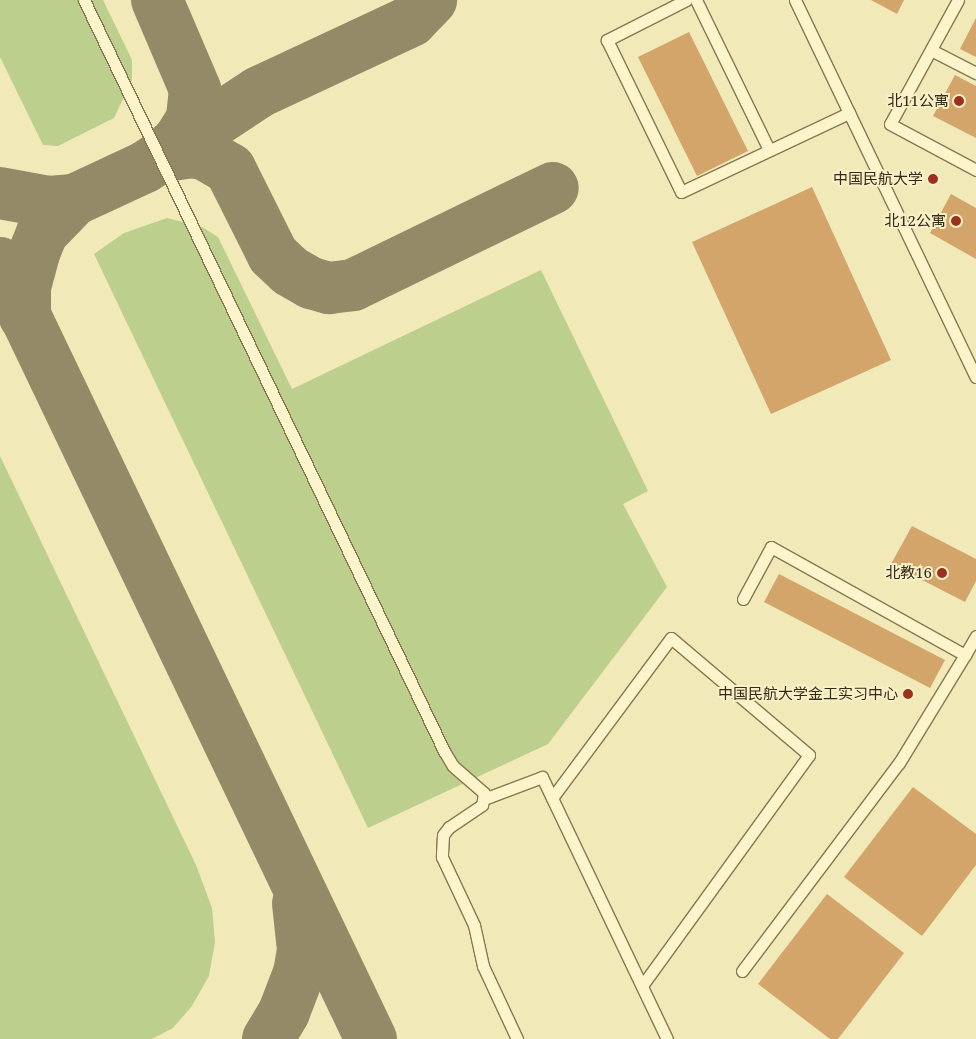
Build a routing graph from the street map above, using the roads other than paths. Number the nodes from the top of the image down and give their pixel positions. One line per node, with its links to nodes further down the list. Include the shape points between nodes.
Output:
1 (84, 0): 16 (lane, via 444,751 453,766 478,785)
2 (686, 0): 9 (lane, via 608,40 681,192)
3 (696, 0): 9 (lane)
4 (795, 0): 8 (lane)
5 (958, 0): 6 (lane)
6 (931, 50): 7 (lane); 10 (lane, via 890,124)
7 (976, 73)
8 (849, 113): 9 (lane); 11 (lane)
9 (770, 150)
10 (976, 170)
11 (976, 377)
12 (742, 599): 14 (lane, via 771,547)
13 (976, 636): 14 (lane)
14 (965, 655): 17 (lane, via 899,763)
15 (552, 798): 16 (lane, via 542,778); 18 (lane); 18 (lane, via 671,638 809,754)
16 (484, 799): 19 (lane, via 475,811 446,831 441,845 442,857 474,925 483,966)
17 (742, 971)
18 (642, 986): 20 (lane)
19 (517, 1039)
20 (667, 1039)

